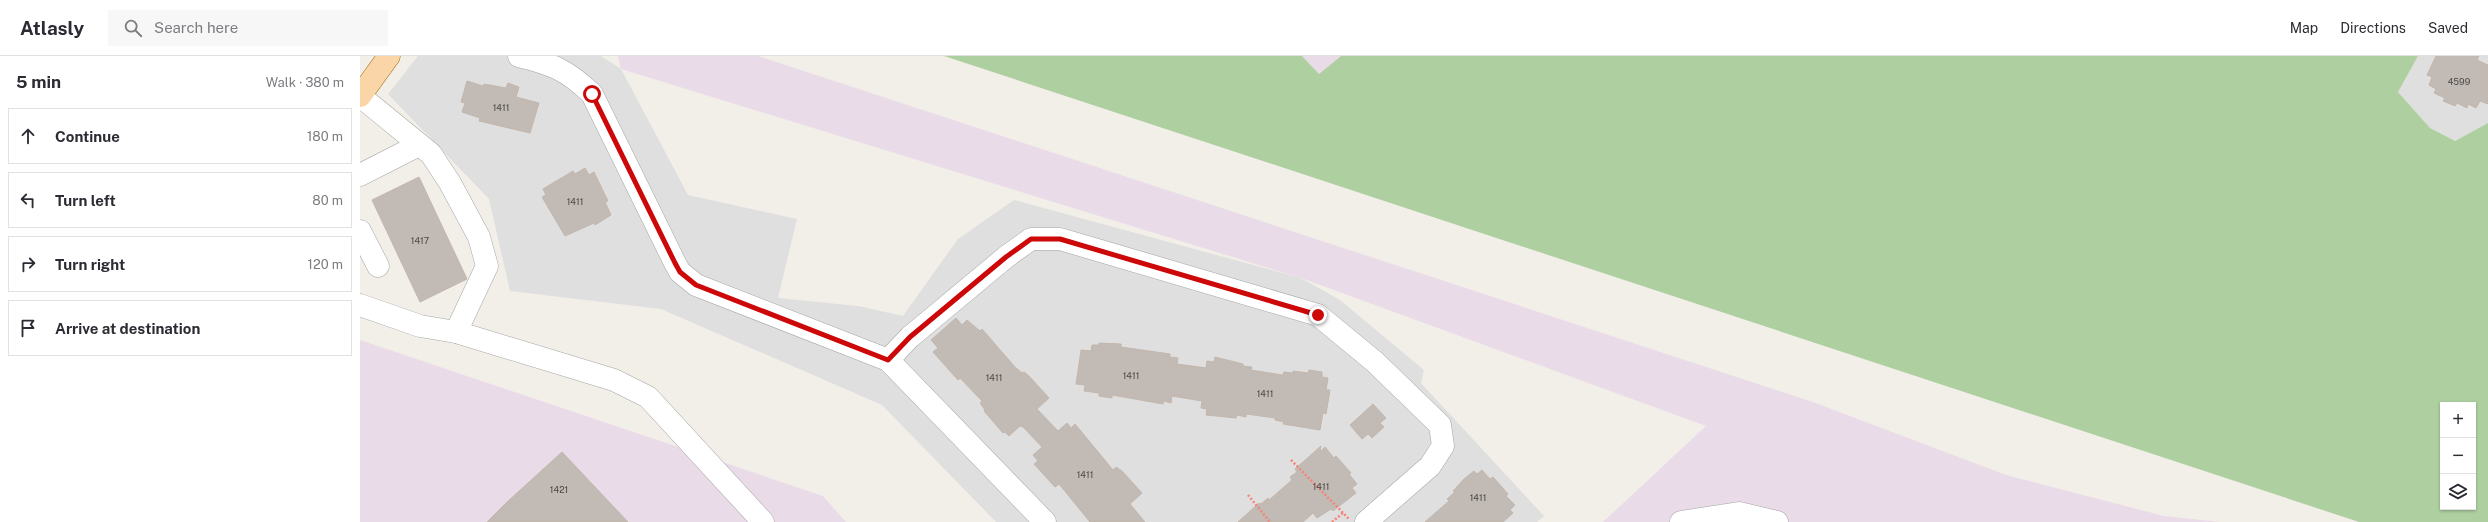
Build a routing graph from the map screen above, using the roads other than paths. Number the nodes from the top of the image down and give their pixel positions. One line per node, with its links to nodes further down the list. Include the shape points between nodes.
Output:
1 (389, 56): 3 (main road)
2 (519, 56): 10 (lane, via 542,62 573,76 592,94 675,263 687,279 696,285)
3 (360, 96): 4 (lane)
4 (419, 145): 5 (lane); 9 (lane, via 431,154 450,183 479,237 488,266)
5 (360, 175)
6 (360, 231): 7 (lane)
7 (378, 266)
8 (360, 305): 9 (lane, via 420,326)
9 (456, 332): 11 (lane, via 614,380 648,397)
10 (888, 360): 12 (lane); 13 (lane, via 916,332 1031,239 1060,239 1318,315 1375,362 1440,425 1443,446 1430,466)
11 (763, 522)
12 (1045, 522)
13 (1366, 522)
14 (1681, 522): 15 (lane, via 1739,513)
15 (1777, 522)

